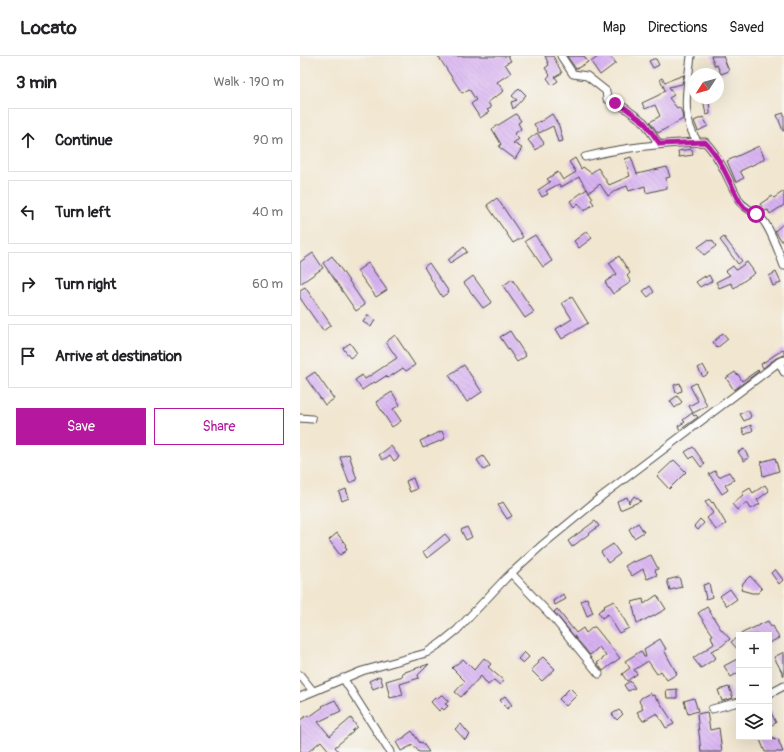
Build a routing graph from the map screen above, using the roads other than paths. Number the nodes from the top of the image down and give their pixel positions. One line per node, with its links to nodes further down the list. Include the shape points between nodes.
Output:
1 (561, 56): 4 (street, via 573,74 587,76 606,91 607,99 644,122)
2 (691, 56): 3 (street, via 686,104 688,124)
3 (698, 142): 4 (street); 6 (street, via 705,142 711,148 745,208 763,220)
4 (660, 144): 5 (street)
5 (585, 157)
6 (784, 266)
7 (782, 361): 8 (street); 11 (street, via 602,496)
8 (784, 372)
9 (300, 418): 10 (street)
10 (312, 419)
11 (511, 573): 12 (street, via 555,620); 14 (street, via 441,644 426,653)
12 (599, 674)
13 (300, 675): 16 (street)
14 (343, 678): 16 (street); 21 (street)
15 (784, 686): 17 (street)
16 (313, 691): 18 (street)
17 (772, 692)
18 (300, 697)
19 (736, 703): 20 (street)
20 (712, 709)
21 (390, 752)

